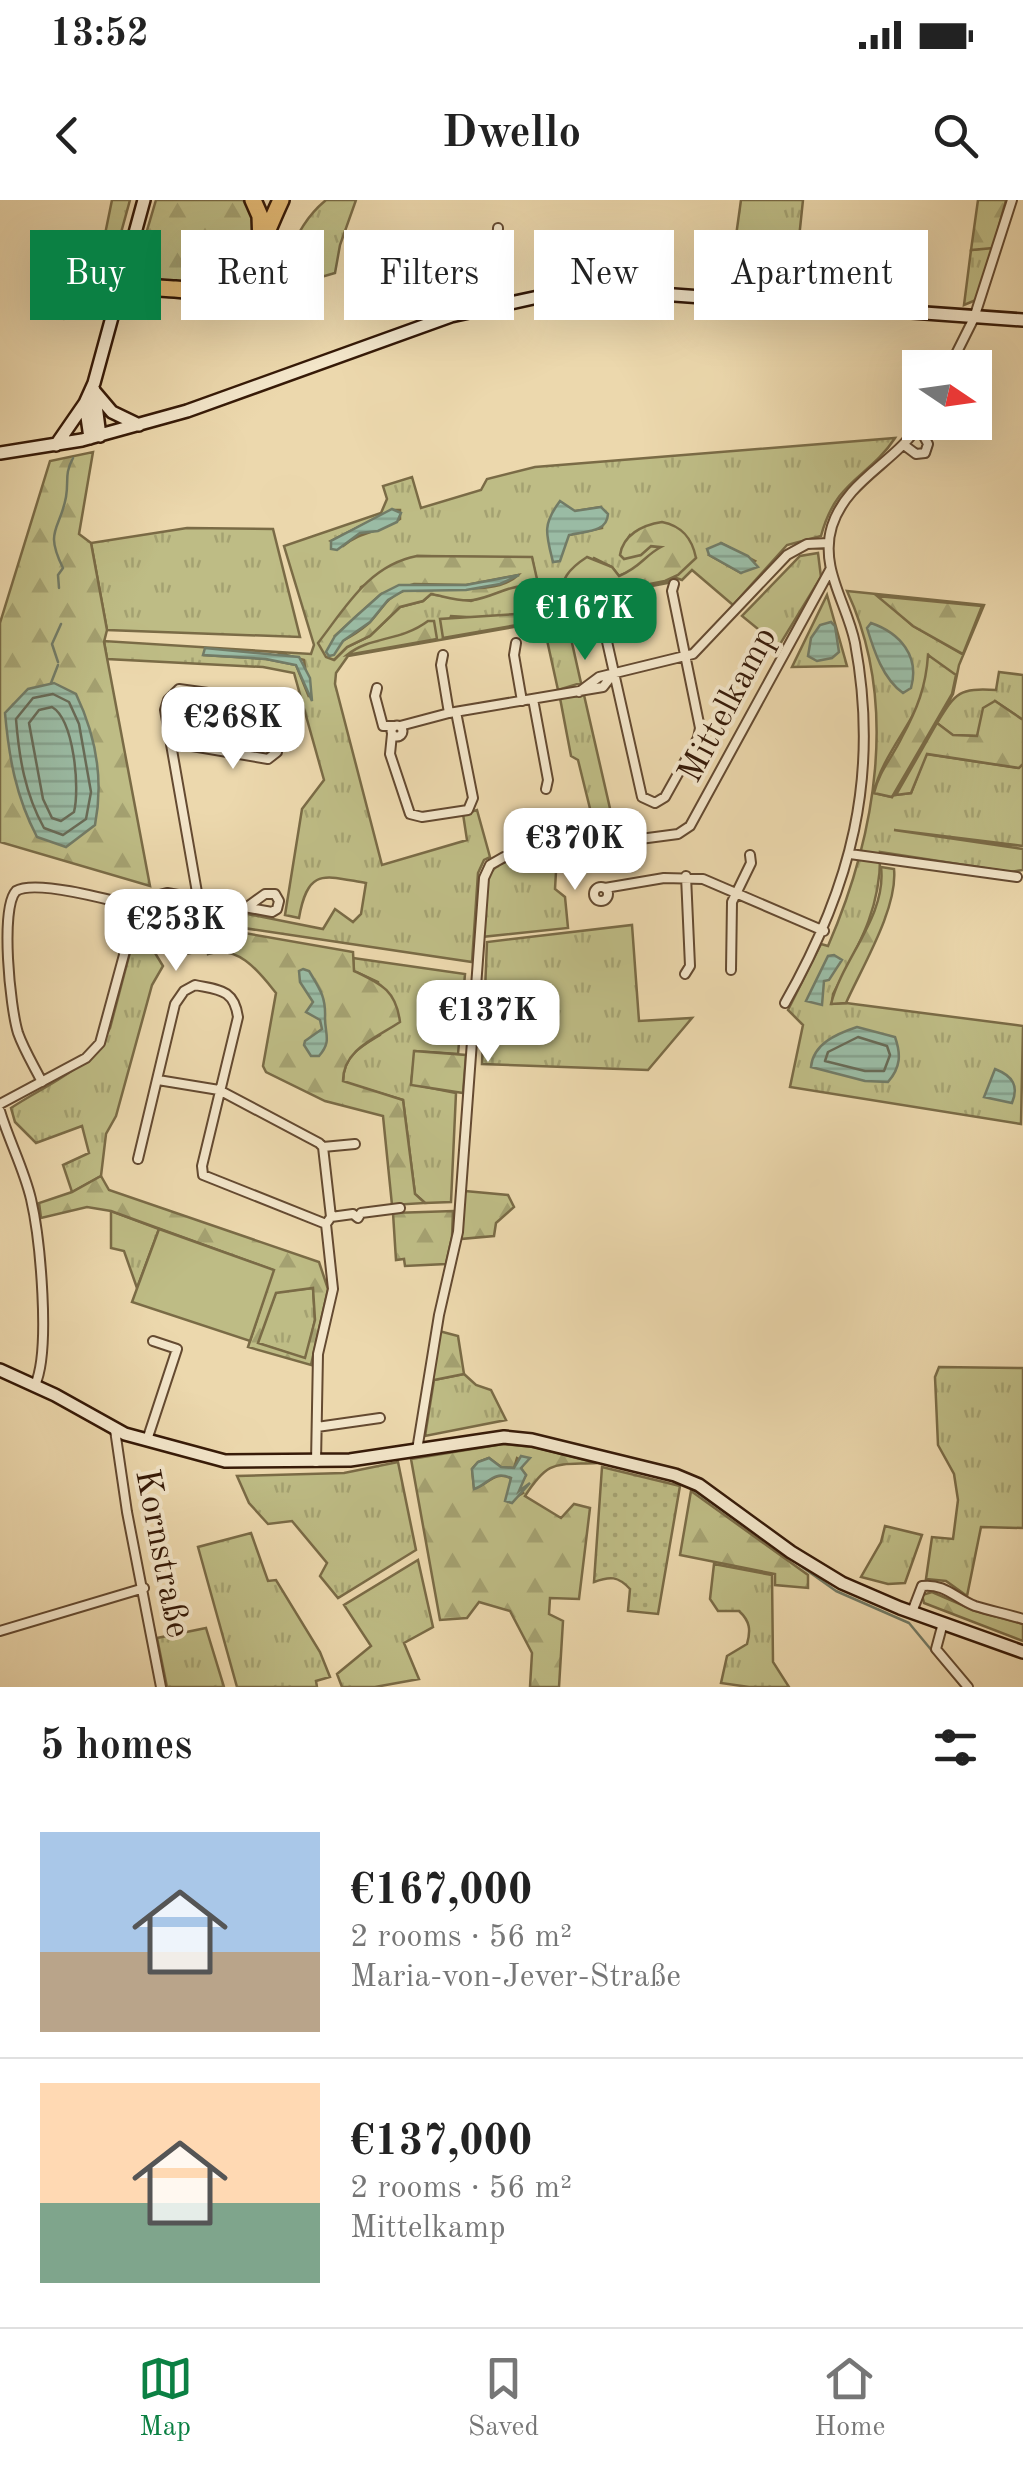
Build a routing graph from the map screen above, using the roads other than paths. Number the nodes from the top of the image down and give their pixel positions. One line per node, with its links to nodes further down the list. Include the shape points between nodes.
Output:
1 (144, 200): 5 (street)
2 (253, 200): 6 (highway)
3 (282, 200): 7 (highway)
4 (1012, 200): 13 (street)
5 (136, 230)
6 (260, 230)
7 (269, 230)
8 (161, 285): 10 (highway)
9 (161, 288): 10 (highway)
10 (173, 289): 11 (highway)
11 (181, 290)
12 (514, 302): 13 (street, via 619,292)
13 (974, 318): 16 (street); 17 (street)
14 (112, 320): 18 (street)
15 (444, 320): 20 (street)
16 (1023, 320)
17 (959, 350)
18 (94, 388): 19 (street); 20 (street, via 112,412); 21 (street)
19 (86, 403): 21 (street); 24 (street)
20 (138, 425): 21 (street)
21 (95, 437): 24 (street)
22 (908, 440): 25 (street)
23 (926, 440): 25 (street, via 926,453)
24 (56, 445): 26 (street)
25 (904, 445): 27 (street, via 853,490)
26 (0, 453)
27 (828, 543): 28 (street); 33 (street, via 786,554)
28 (830, 570): 42 (street, via 854,639 862,704 862,782); 73 (street, Mittelkamp, via 690,826 678,834 490,865 458,1232)
29 (674, 584): 33 (street)
30 (603, 602): 34 (street)
31 (516, 643): 37 (street)
32 (443, 654): 38 (street)
33 (685, 658): 34 (street); 34 (street, via 699,733 655,803 642,797)
34 (614, 673): 36 (street, via 579,692)
35 (377, 688): 39 (street, via 383,726)
36 (533, 699): 37 (street); 41 (street)
37 (522, 701): 38 (street)
38 (452, 713): 39 (street); 39 (street, via 473,798 468,810 410,814 390,754)
39 (395, 729)
40 (173, 746): 40 (street, via 268,759 277,752 260,700 179,689 165,705); 48 (street)
41 (546, 790)
42 (850, 854): 45 (street); 51 (street)
43 (750, 855): 47 (street)
44 (686, 876): 46 (street); 47 (street); 53 (street)
45 (1017, 878)
46 (605, 888)
47 (736, 894): 51 (street); 52 (street)
48 (198, 898): 49 (street, via 160,894); 50 (street)
49 (137, 907): 56 (street, via 100,1043); 56 (street, via 34,887 16,891 8,901 8,991 18,1034)
50 (247, 907)
51 (824, 932): 54 (street)
52 (731, 970)
53 (685, 974)
54 (785, 1003)
55 (158, 1080): 57 (street); 57 (street, via 176,1004 195,985 236,1002); 63 (street)
56 (42, 1082): 58 (street)
57 (220, 1090): 62 (street); 65 (street, via 203,1175)
58 (0, 1108): 59 (street)
59 (10, 1139): 60 (street); 68 (street, via 34,1214 44,1350)
60 (0, 1144)
61 (355, 1144): 62 (street)
62 (323, 1148): 65 (street)
63 (138, 1158)
64 (400, 1208): 65 (street)
65 (328, 1221): 70 (street, via 333,1290 318,1354)
66 (153, 1341): 72 (street, via 177,1348)
67 (0, 1370): 68 (street)
68 (35, 1384): 71 (street)
69 (380, 1418): 70 (street)
70 (317, 1426): 74 (street)
71 (116, 1430): 72 (street); 75 (street, Kornstraße)
72 (146, 1440): 74 (street, via 225,1461)
73 (417, 1450): 74 (street); 76 (street, via 504,1437 675,1474 816,1568)
74 (316, 1462)
75 (144, 1588): 79 (street); 81 (street, Kornstraße)
76 (912, 1612): 77 (street, via 922,1586 932,1585 970,1605); 78 (street)
77 (1023, 1619)
78 (943, 1623): 80 (street); 82 (street, via 936,1649)
79 (0, 1630)
80 (1023, 1652)
81 (161, 1687)
82 (968, 1687)

